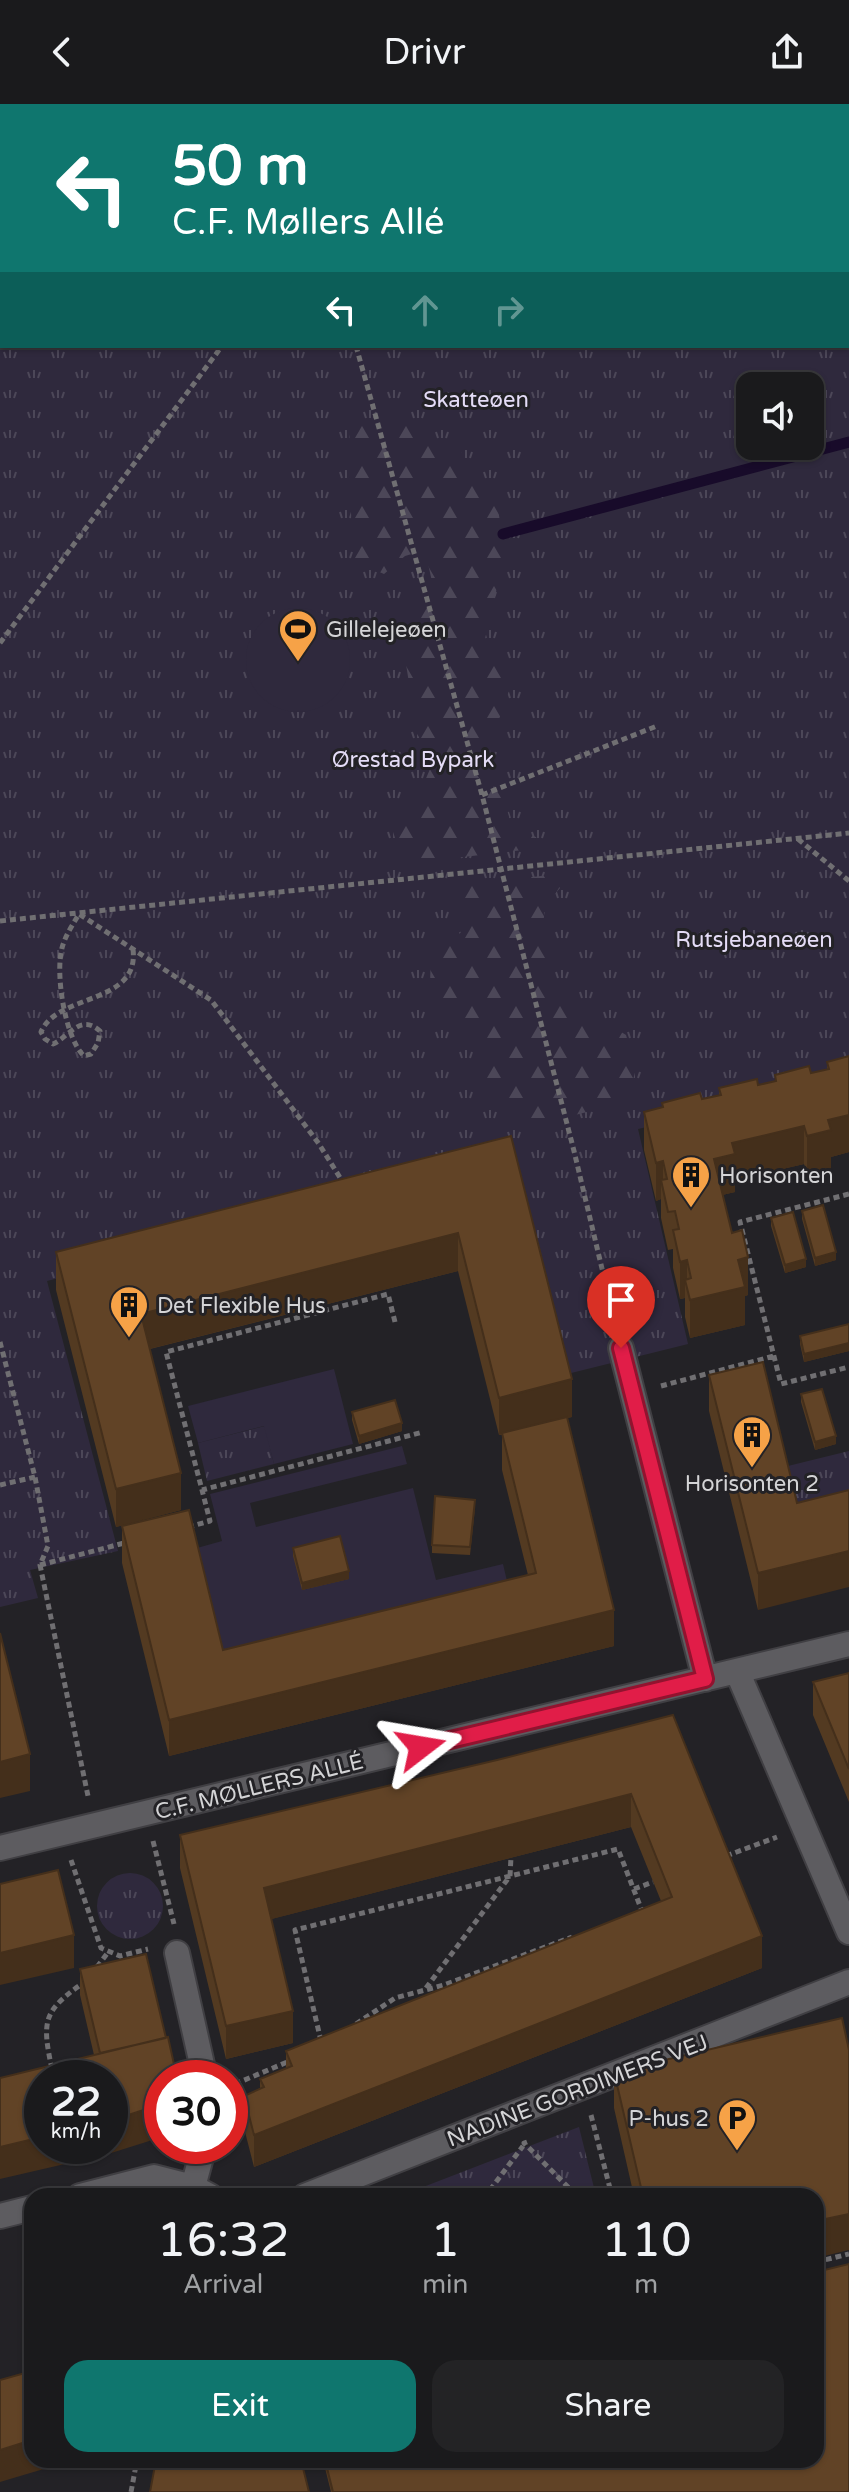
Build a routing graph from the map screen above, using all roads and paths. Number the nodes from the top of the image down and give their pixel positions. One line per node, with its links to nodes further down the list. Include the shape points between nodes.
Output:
1 (221, 348): 3 (path)
2 (357, 348): 5 (path)
3 (0, 643)
4 (657, 726): 5 (path)
5 (482, 795): 8 (path)
6 (849, 833): 7 (path)
7 (797, 838): 8 (path); 9 (path)
8 (501, 869): 10 (path); 19 (path)
9 (849, 881)
10 (79, 914): 11 (path); 12 (path); 13 (path, via 62,948)
11 (0, 921)
12 (133, 949): 13 (path, via 127,976 105,995); 15 (path, via 211,1000 319,1144)
13 (63, 1011): 14 (path); 14 (path, via 41,1032 53,1044)
14 (71, 1028): 14 (path, via 94,1025 100,1031 91,1054 84,1056 76,1048)
15 (348, 1193)
16 (849, 1194): 20 (path, via 740,1222)
17 (395, 1322): 26 (path, via 388,1294 166,1352)
18 (0, 1342): 24 (path)
19 (621, 1348): 22 (street)
20 (774, 1356): 21 (path, via 781,1384); 22 (path)
21 (849, 1367)
22 (633, 1393): 32 (street)
23 (423, 1432): 26 (path)
24 (35, 1477): 25 (path); 29 (path, via 48,1546)
25 (0, 1485)
26 (202, 1490): 27 (path, via 210,1521)
27 (179, 1529)
28 (132, 1541): 29 (path)
29 (40, 1565): 34 (path)
30 (849, 1644): 31 (street, C.F. MØLLERS ALLÉ)
31 (737, 1671): 32 (street, C.F. MØLLERS ALLÉ); 35 (street)
32 (705, 1679): 33 (street, C.F. MØLLERS ALLÉ)
33 (145, 1813): 34 (street, C.F. MØLLERS ALLÉ); 46 (path, via 174,1919)
34 (95, 1825): 36 (street, C.F. MØLLERS ALLÉ)
35 (805, 1827): 39 (path); 45 (street)
36 (63, 1833): 37 (street, C.F. MØLLERS ALLÉ); 47 (path, via 101,1948)
37 (0, 1848)
38 (511, 1857): 40 (path)
39 (718, 1859)
40 (510, 1876): 42 (path, via 618,1849); 49 (path); 52 (path, via 295,1930 322,2047)
41 (653, 1882): 42 (path)
42 (634, 1889): 43 (path, via 642,1911)
43 (628, 1916)
44 (585, 1932): 49 (path)
45 (849, 1932)
46 (176, 1948): 47 (path, via 120,1956); 55 (street)
47 (109, 1951): 54 (path, via 87,1980 58,2001 44,2033)
48 (849, 1982): 57 (street, NADINE GORDIMERS VEJ)
49 (424, 1990): 50 (path); 51 (path, via 395,1998)
50 (429, 2001)
51 (355, 2025)
52 (333, 2040)
53 (296, 2058): 56 (path)
54 (50, 2060)
55 (201, 2060)
56 (248, 2078)
57 (584, 2087): 58 (path); 66 (street, NADINE GORDIMERS VEJ)
58 (592, 2119): 59 (path); 69 (path)
59 (579, 2124)
60 (538, 2139): 61 (path)
61 (524, 2143): 67 (path); 68 (path)
62 (203, 2164): 65 (street)
63 (111, 2188): 64 (street, via 154,2177)
64 (189, 2188)
65 (202, 2188)
66 (325, 2188)
67 (494, 2188)
68 (569, 2188)
69 (610, 2188)
70 (24, 2210): 71 (street)
71 (0, 2216)
72 (849, 2254): 73 (path)
73 (824, 2260)
74 (136, 2468): 75 (path)
75 (131, 2492)

